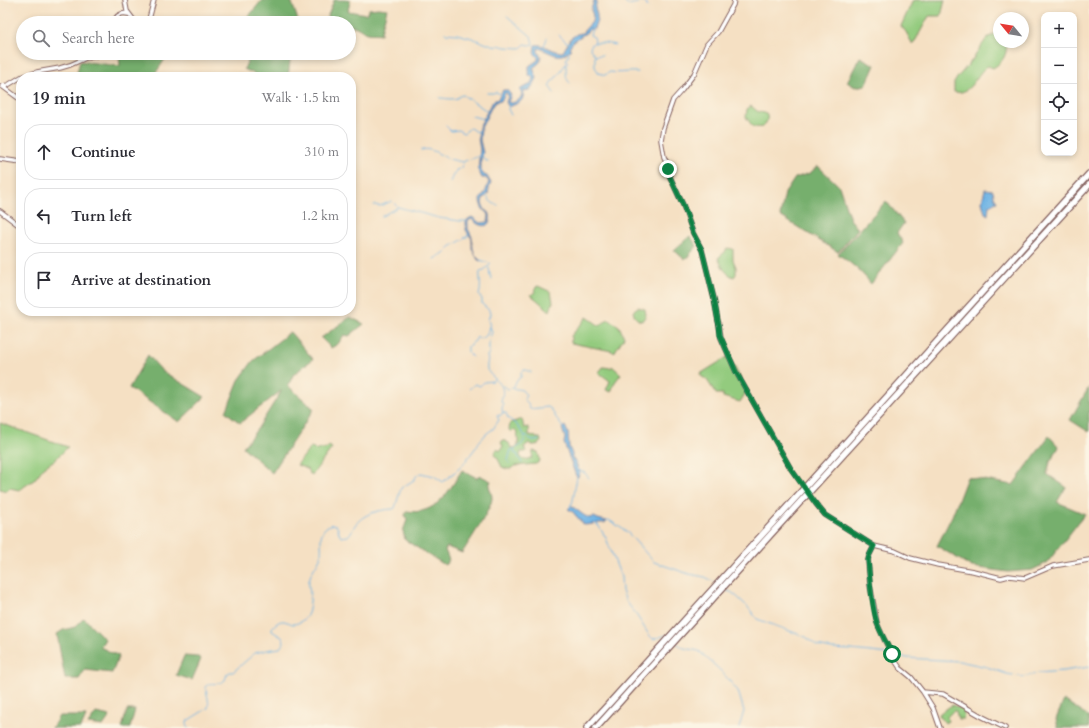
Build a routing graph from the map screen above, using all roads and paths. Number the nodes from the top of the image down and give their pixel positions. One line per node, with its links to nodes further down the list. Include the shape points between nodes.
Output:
1 (125, 0): 4 (street)
2 (154, 0): 6 (street)
3 (734, 0): 18 (street, via 718,32 707,44 694,74 673,100 661,140 670,177 702,250 721,338 736,372)
4 (128, 14): 5 (street, via 122,13)
5 (117, 16)
6 (150, 16)
7 (81, 60): 8 (street, via 60,68)
8 (37, 72)
9 (16, 80): 10 (street)
10 (1, 86): 11 (street)
11 (16, 96)
12 (0, 158): 13 (street)
13 (16, 161)
14 (1089, 174): 22 (highway)
15 (1089, 184): 18 (highway)
16 (0, 211): 17 (street)
17 (16, 223)
18 (808, 494): 19 (street, via 825,515); 23 (highway)
19 (874, 546): 20 (street, via 910,558 1001,578 1025,578 1053,566); 21 (street, via 868,560 877,623 900,668)
20 (1089, 560)
21 (923, 692): 24 (street, via 933,708); 25 (street, via 943,694)
22 (586, 728)
23 (596, 728)
24 (940, 728)
25 (1005, 728)

